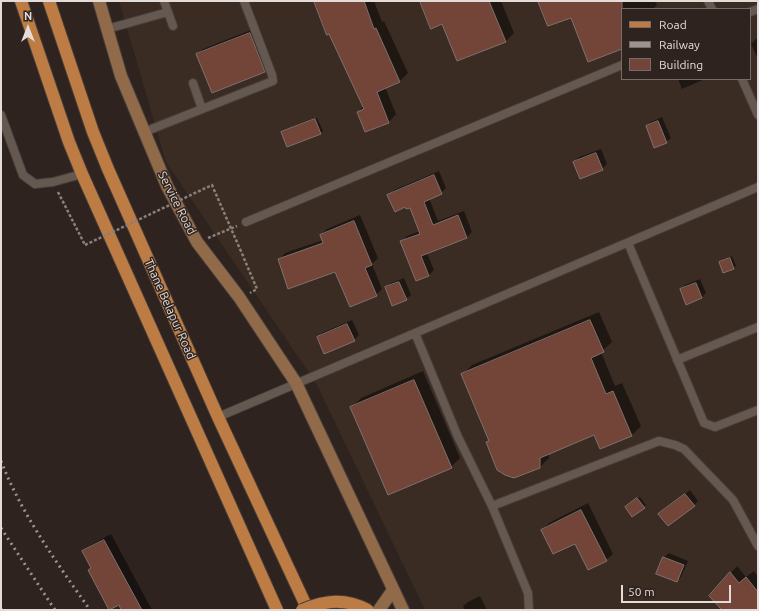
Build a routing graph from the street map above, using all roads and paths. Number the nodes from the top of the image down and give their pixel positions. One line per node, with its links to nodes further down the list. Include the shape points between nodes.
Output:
1 (21, 1): 16 (main road, Thane Belapur Road)
2 (49, 1): 28 (main road, Thane Belapur Road, via 93,132)
3 (99, 1): 8 (street, Service Road)
4 (164, 1): 6 (lane)
5 (244, 1): 12 (lane, via 273,81)
6 (168, 12): 7 (lane); 8 (lane)
7 (173, 26)
8 (107, 29): 15 (street, Service Road, via 121,76)
9 (621, 65): 19 (lane)
10 (742, 80): 14 (lane)
11 (193, 84): 12 (lane)
12 (202, 109): 15 (lane)
13 (1, 114): 16 (lane, via 23,175 35,184)
14 (758, 115)
15 (144, 132): 20 (street, Service Road, via 167,186)
16 (82, 174): 32 (main road, Thane Belapur Road)
17 (758, 188): 21 (lane)
18 (62, 200): 22 (path, bridge, via 85,245 212,185)
19 (246, 222): 20 (path)
20 (197, 242): 26 (street, Service Road, via 239,297)
21 (628, 243): 24 (lane); 25 (lane)
22 (257, 289)
23 (758, 327): 25 (lane)
24 (415, 333): 26 (lane); 29 (lane, via 458,437)
25 (677, 360): 27 (lane, via 704,422 715,427)
26 (296, 384): 28 (lane); 31 (street, Service Road)
27 (758, 410)
28 (218, 417): 34 (main road, Thane Belapur Road)
29 (492, 506): 30 (lane, via 659,441 667,442 684,450 733,500); 38 (lane, via 528,593)
30 (758, 546)
31 (393, 590): 36 (street); 37 (street, Service Road)
32 (277, 610)
33 (302, 610): 35 (main road, bridge, via 321,602 342,602)
34 (308, 610)
35 (368, 610)
36 (379, 610)
37 (403, 610)
38 (529, 610)

